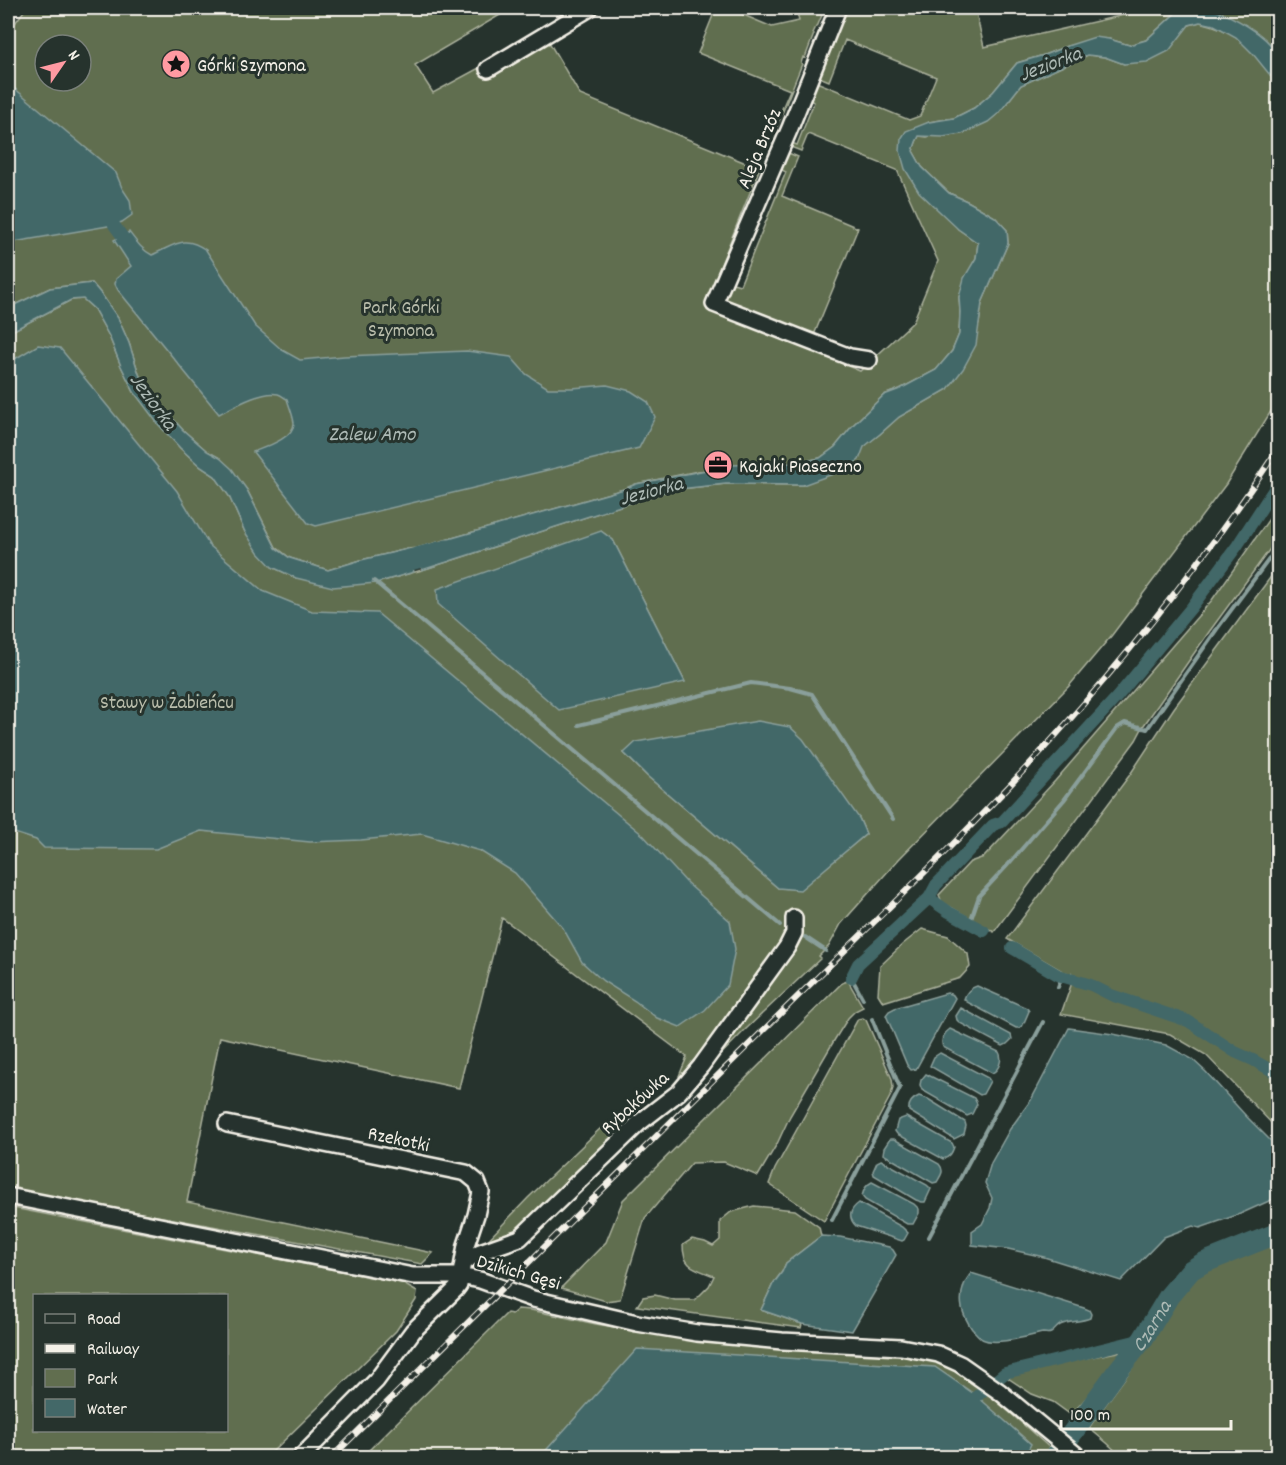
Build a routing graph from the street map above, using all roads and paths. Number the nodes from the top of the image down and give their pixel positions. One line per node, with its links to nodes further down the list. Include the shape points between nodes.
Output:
1 (590, 8): 3 (street)
2 (838, 8): 4 (street, Aleja Brzóz, via 714,304 850,357)
3 (488, 69)
4 (869, 360)
5 (794, 918): 8 (street, Rybakówka, via 794,933 787,947 679,1092 639,1123 520,1238 480,1252)
6 (227, 1124): 8 (street, Rzekotki, via 466,1173 477,1182 481,1192)
7 (8, 1196): 8 (street, Dzikich Gęsi, via 413,1276)
8 (462, 1269): 9 (street, Dzikich Gęsi, via 480,1280 533,1299 637,1323 697,1333 928,1351 949,1358 979,1377); 10 (street, via 456,1289 413,1331 376,1381)
9 (1078, 1456)
10 (300, 1458)

